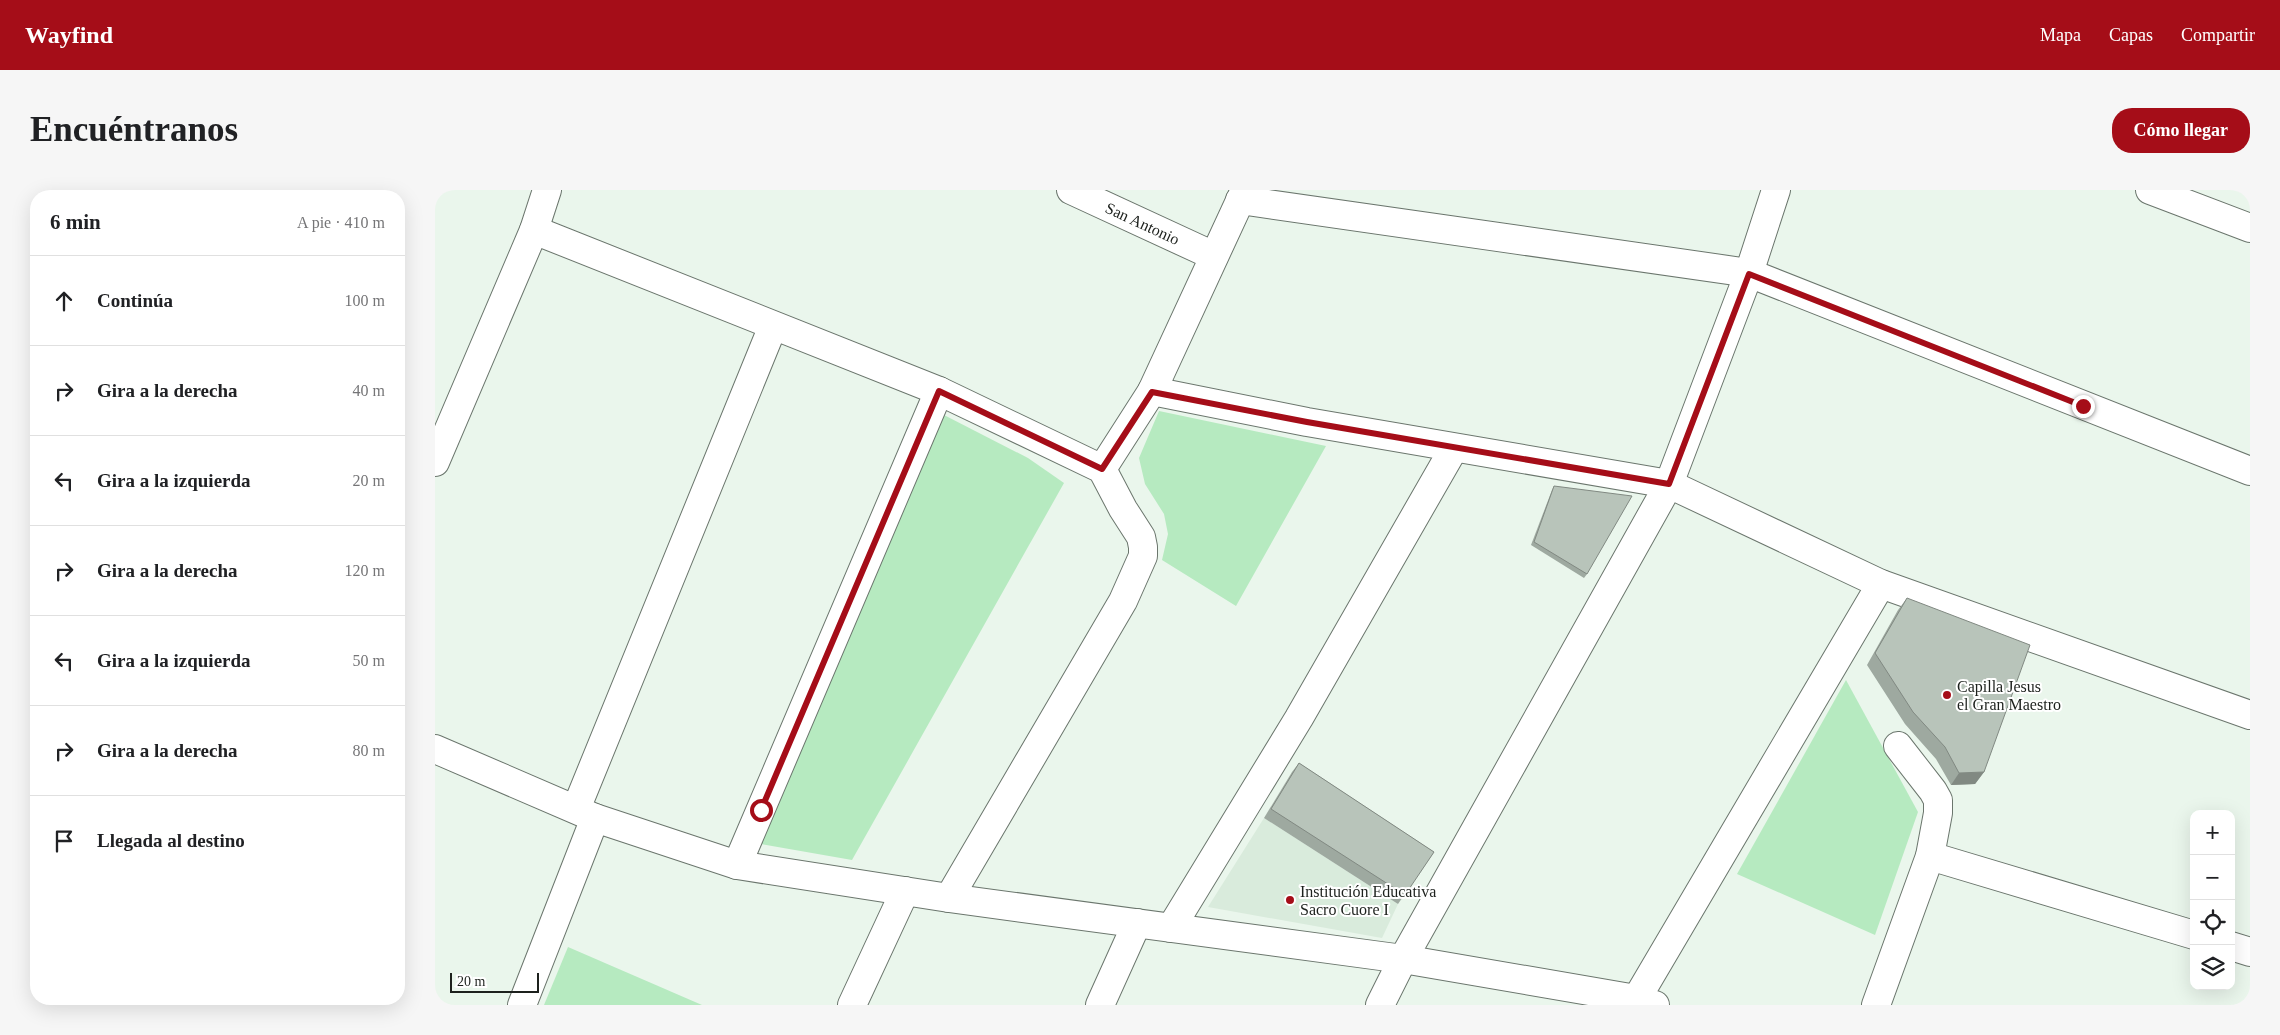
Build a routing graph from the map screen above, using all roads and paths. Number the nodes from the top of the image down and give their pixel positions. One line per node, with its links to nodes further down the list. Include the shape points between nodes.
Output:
1 (547, 190): 7 (street)
2 (1071, 190): 8 (street, San Antonio)
3 (1776, 190): 9 (street)
4 (2150, 190): 6 (street)
5 (1243, 195): 8 (street); 9 (street)
6 (2250, 228)
7 (534, 230): 10 (street); 14 (street)
8 (1215, 256): 12 (street)
9 (1749, 274): 16 (street); 17 (street)
10 (773, 326): 11 (street); 22 (street)
11 (939, 391): 15 (street); 24 (street)
12 (1152, 392): 13 (street); 15 (street)
13 (1453, 448): 17 (street); 28 (street, via 1299,718)
14 (435, 462)
15 (1102, 469): 26 (street, via 1141,537 1143,556 1123,601)
16 (2250, 472)
17 (1669, 484): 18 (street); 32 (street)
18 (1881, 584): 19 (street); 33 (street)
19 (2250, 715)
20 (1898, 746): 23 (street, via 1938,800)
21 (435, 749): 22 (street)
22 (585, 813): 24 (street); 34 (street)
23 (1930, 856): 29 (street); 38 (street)
24 (737, 865): 25 (street)
25 (905, 891): 26 (street); 35 (street)
26 (949, 898): 27 (street)
27 (1137, 923): 28 (street); 36 (street)
28 (1171, 928): 32 (street)
29 (2190, 934)
30 (2235, 947): 31 (street)
31 (2250, 952)
32 (1403, 959): 33 (street); 37 (street)
33 (1642, 1003)
34 (522, 1005)
35 (852, 1005)
36 (1100, 1005)
37 (1380, 1005)
38 (1876, 1005)

